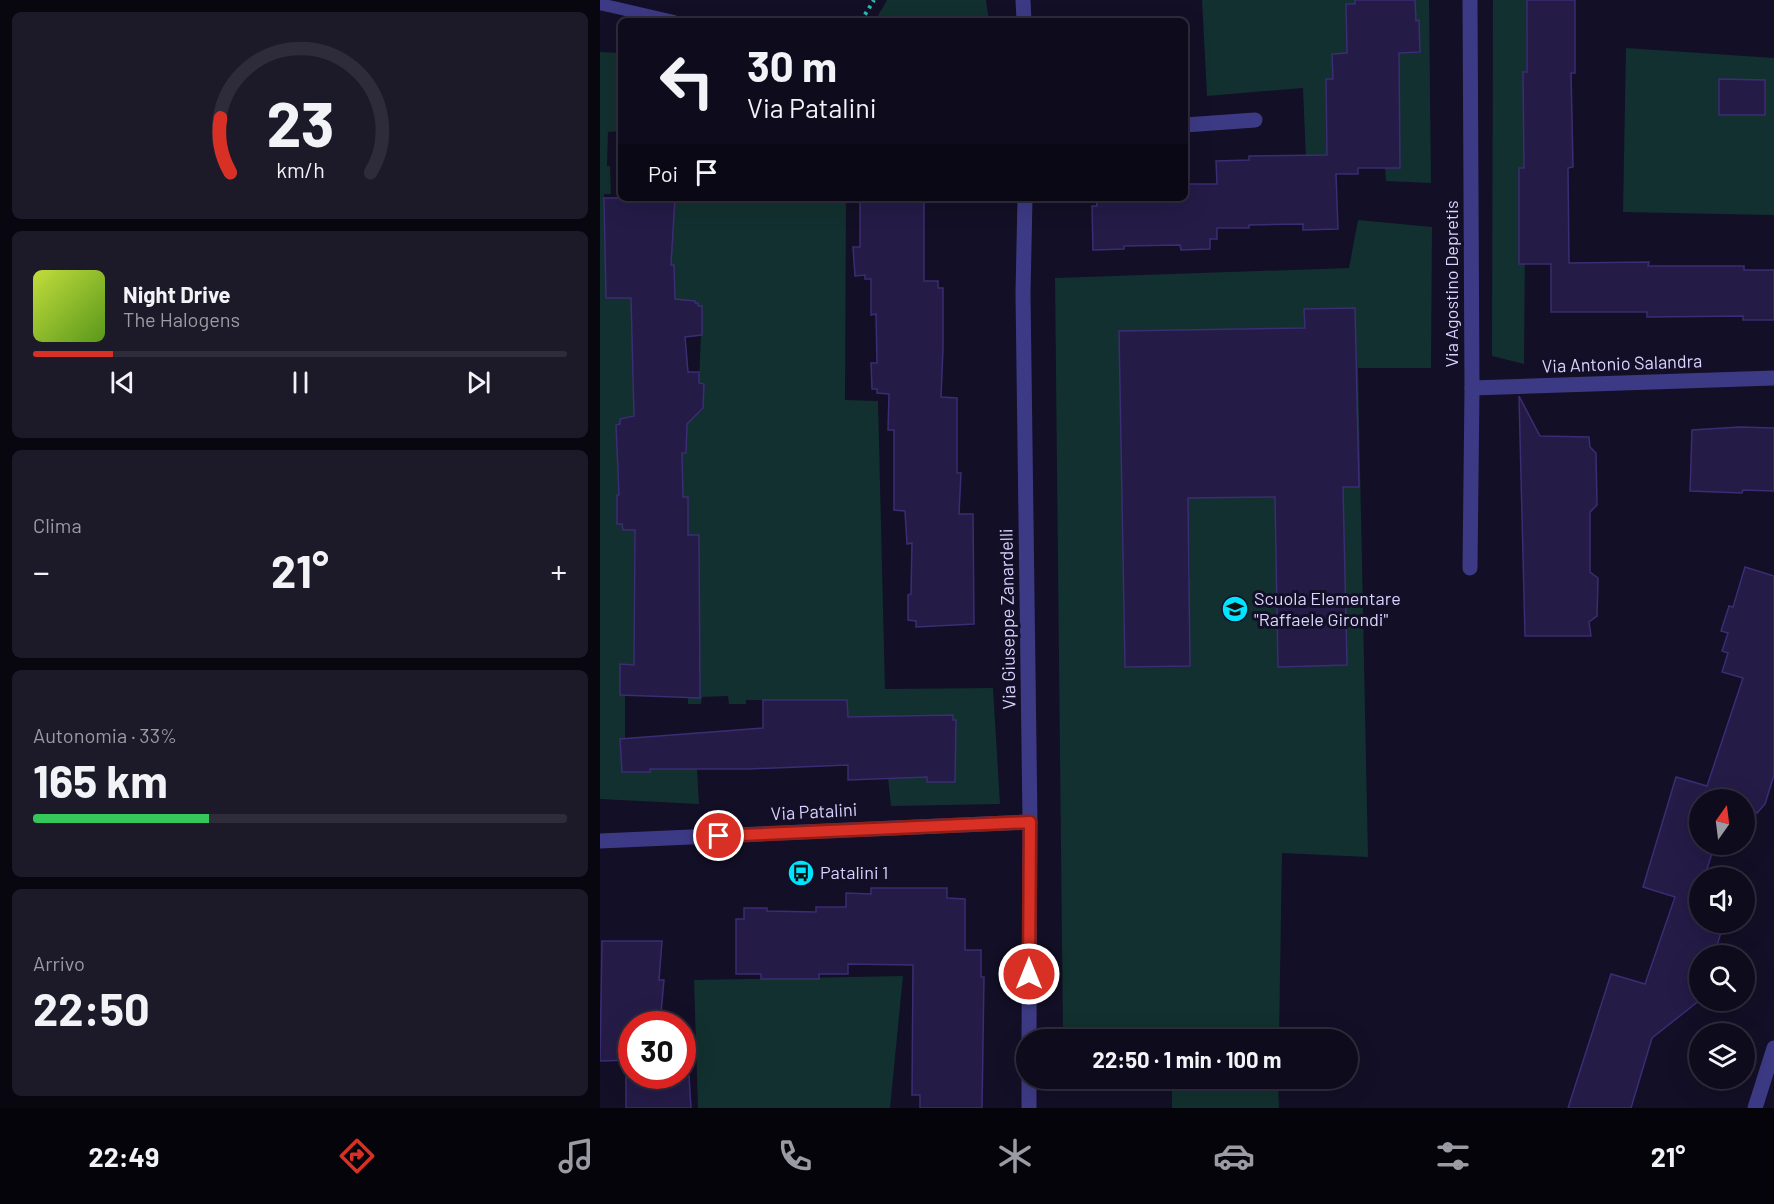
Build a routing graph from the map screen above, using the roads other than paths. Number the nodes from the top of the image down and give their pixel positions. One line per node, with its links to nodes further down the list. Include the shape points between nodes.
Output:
1 (1023, 0): 5 (street)
2 (1470, 0): 10 (street, Via Agostino Depretis)
3 (600, 4): 4 (lane)
4 (661, 18)
5 (1024, 18)
6 (1255, 120): 7 (street)
7 (1188, 125)
8 (1025, 201): 12 (street, Via Giuseppe Zanardelli)
9 (1774, 378): 10 (street, Via Antonio Salandra)
10 (1472, 388): 11 (street, Via Agostino Depretis)
11 (1470, 568)
12 (1030, 822): 13 (street, Via Patalini); 14 (street, Via Giuseppe Zanardelli)
13 (600, 841)
14 (1029, 1029)
15 (1774, 1048): 18 (street)
16 (1029, 1089): 17 (street)
17 (1029, 1108)
18 (1755, 1108)

